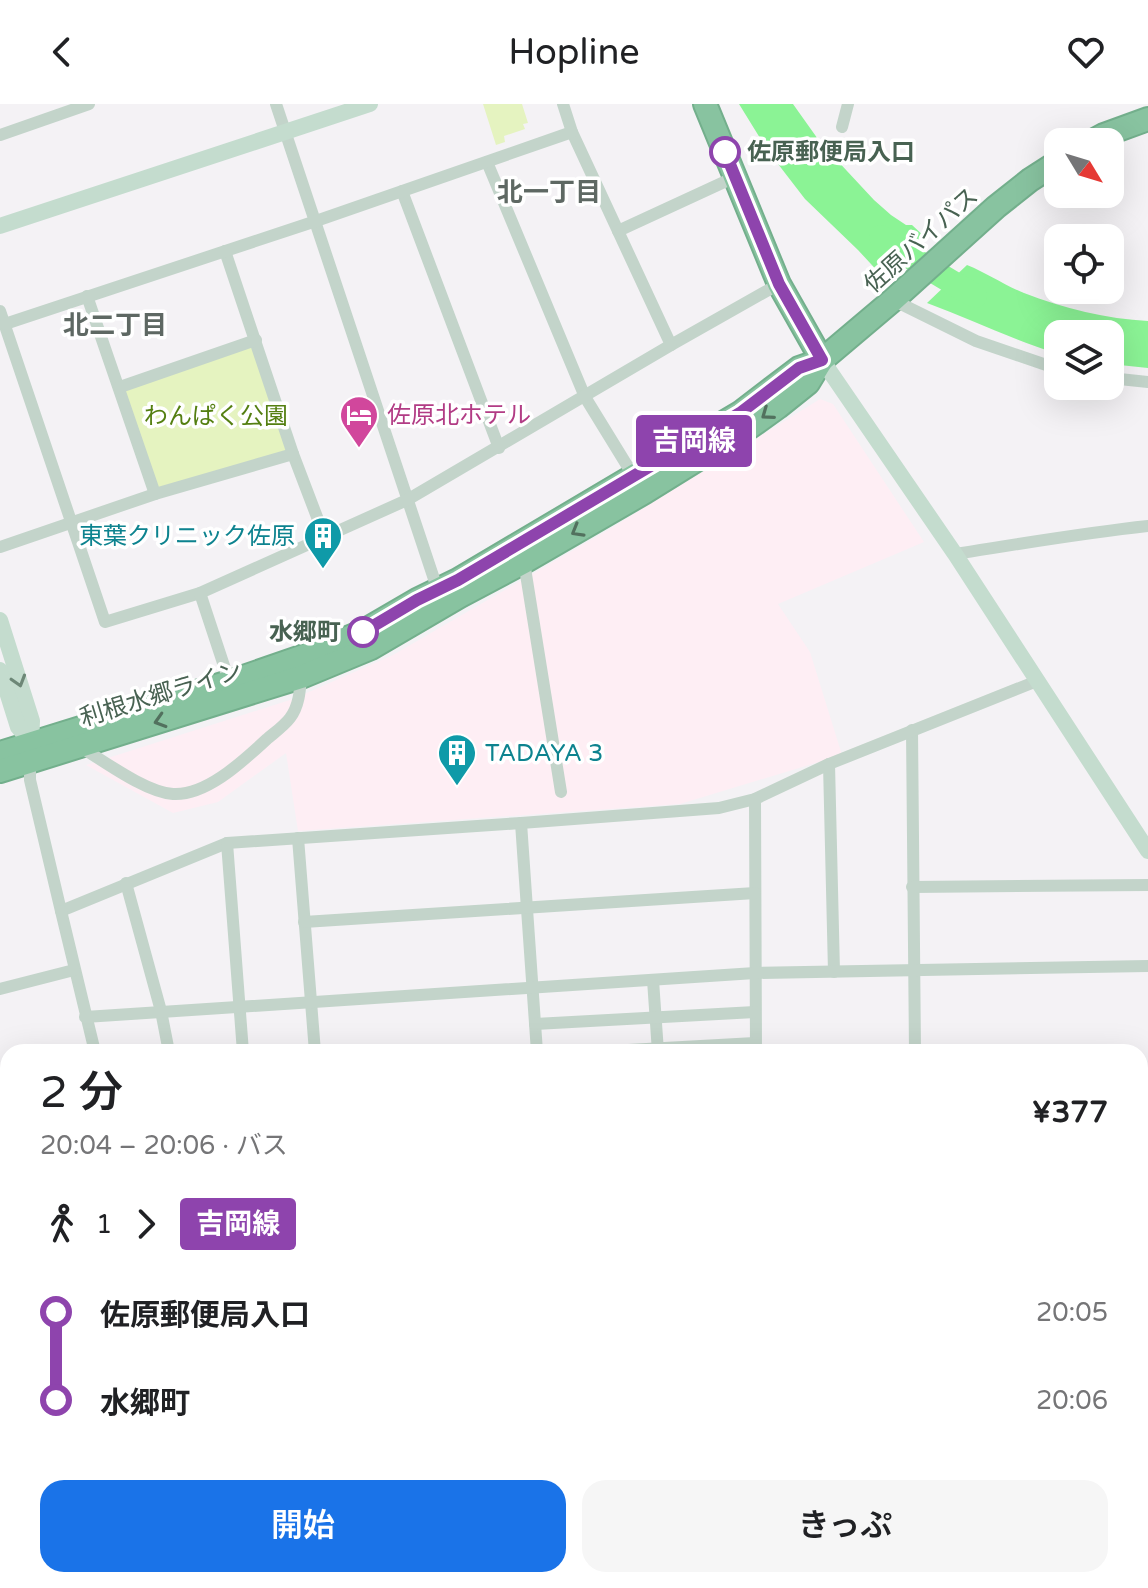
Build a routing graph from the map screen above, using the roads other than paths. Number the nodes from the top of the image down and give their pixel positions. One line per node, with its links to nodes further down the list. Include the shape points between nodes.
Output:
1 (89, 104): 13 (street)
2 (276, 104): 11 (street)
3 (370, 104): 11 (street)
4 (563, 104): 12 (street)
5 (705, 104): 16 (highway)
6 (848, 104): 9 (street)
7 (1145, 104): 8 (street)
8 (1148, 120): 10 (highway)
9 (842, 127)
10 (1124, 128)
11 (285, 132): 18 (street); 19 (street)
12 (572, 132): 14 (street); 20 (street)
13 (0, 135)
14 (487, 162): 17 (street); 33 (street)
15 (1044, 171): 24 (highway, 佐原バイパス)
16 (735, 177): 20 (street); 22 (highway)
17 (402, 191): 18 (street); 34 (street)
18 (316, 221): 21 (street); 38 (street)
19 (0, 226)
20 (618, 231): 27 (street)
21 (225, 251): 23 (street); 26 (street)
22 (779, 284): 27 (street); 28 (highway)
23 (87, 296): 25 (street); 32 (street)
24 (895, 298): 28 (highway, 佐原バイパス); 29 (street, via 976,341)
25 (2, 318): 39 (street)
26 (256, 340): 32 (street); 35 (street)
27 (671, 345): 33 (street)
28 (822, 360): 36 (highway, 利根水郷ライン, via 808,383 750,427); 43 (street)
29 (1044, 364)
30 (1124, 379): 31 (street)
31 (1148, 382)
32 (120, 387): 37 (street)
33 (585, 397): 34 (street); 36 (street)
34 (499, 448): 38 (street)
35 (293, 454): 37 (street); 41 (street)
36 (640, 484): 44 (highway, 利根水郷ライン, one-way to 44); 46 (highway, 利根水郷ライン, via 458,580)
37 (155, 494): 39 (street)
38 (407, 500): 41 (street); 46 (street)
39 (71, 522): 42 (street); 45 (street, via 105,622)
40 (1148, 526): 43 (street)
41 (325, 538): 45 (street)
42 (0, 547)
43 (955, 554): 50 (street)
44 (524, 562): 46 (highway, 利根水郷ライン); 58 (street)
45 (200, 593): 51 (street)
46 (440, 599): 49 (highway, 利根水郷ライン, via 371,648); 51 (highway, 利根水郷ライン)
47 (0, 620): 54 (street, one-way to 54, via 32,721)
48 (0, 670): 54 (street)
49 (301, 677): 51 (highway, 利根水郷ライン); 53 (street, via 290,718 227,774 187,793 158,791)
50 (1037, 681): 52 (street); 63 (street)
51 (232, 690): 53 (highway, 利根水郷ライン, one-way to 53); 54 (highway, 利根水郷ライン)
52 (912, 730): 56 (street); 66 (street)
53 (79, 746): 54 (highway, 利根水郷ライン)
54 (30, 752): 55 (highway, 利根水郷ライン); 57 (highway, 利根水郷ライン); 69 (street, via 30,780)
55 (0, 753)
56 (829, 764): 59 (street); 74 (street)
57 (0, 771)
58 (561, 792)
59 (755, 799): 60 (street, via 719,808); 67 (street)
60 (521, 823): 61 (street); 68 (street)
61 (298, 838): 62 (street); 70 (street)
62 (227, 843): 64 (street); 80 (street)
63 (1148, 851)
64 (126, 883): 69 (street); 81 (street)
65 (1148, 885): 66 (street)
66 (912, 887): 73 (street)
67 (755, 893): 68 (street); 75 (street)
68 (527, 907): 70 (street); 77 (street)
69 (61, 911): 72 (street)
70 (304, 922): 79 (street)
71 (1148, 966): 73 (street)
72 (74, 970): 78 (street); 83 (street)
73 (914, 971): 74 (street); 93 (street)
74 (834, 972): 75 (street)
75 (755, 973): 76 (street); 82 (street)
76 (653, 980): 77 (street); 84 (street)
77 (532, 988): 79 (street); 85 (street)
78 (0, 989)
79 (311, 1002): 80 (street); 89 (street)
80 (240, 1007): 81 (street); 88 (street)
81 (161, 1011): 83 (street); 87 (street)
82 (755, 1012): 84 (street); 92 (street)
83 (85, 1017): 86 (street)
84 (656, 1017): 85 (street); 91 (street)
85 (535, 1024): 90 (street)
86 (93, 1044)
87 (167, 1044)
88 (242, 1044)
89 (314, 1044)
90 (536, 1044)
91 (658, 1044)
92 (756, 1044)
93 (915, 1044)

